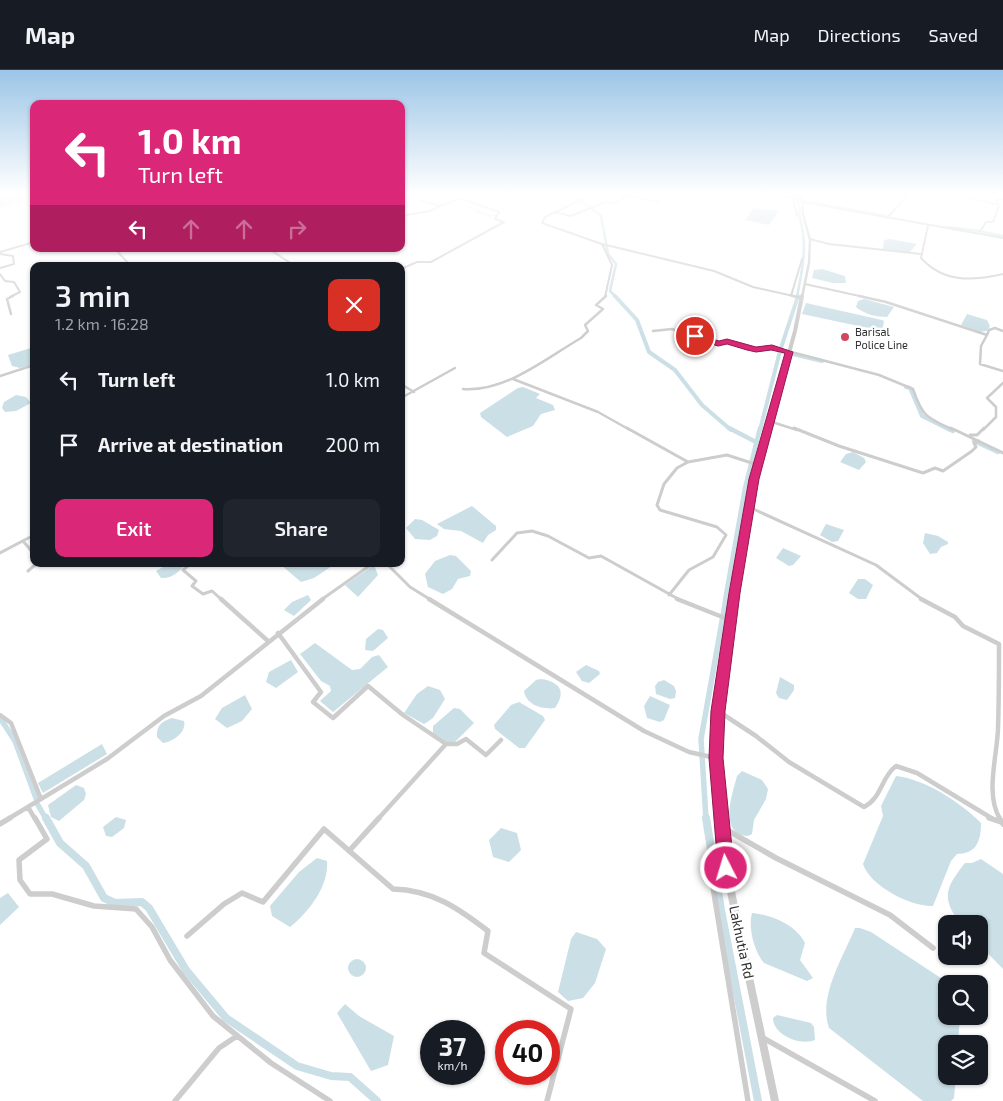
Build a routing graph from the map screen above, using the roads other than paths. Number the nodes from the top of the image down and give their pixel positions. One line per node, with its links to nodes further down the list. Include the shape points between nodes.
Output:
1 (465, 242): 15 (street, via 428,263 417,262)
2 (597, 242): 7 (street)
3 (810, 242): 19 (street, Lakhutia Rd)
4 (822, 242): 11 (street)
5 (925, 242): 11 (street)
6 (30, 243): 10 (street)
7 (602, 244): 20 (street, via 714,271 753,287); 31 (street, via 612,265 606,296 596,305 604,309 585,325 588,331 580,338)
8 (117, 252): 13 (street)
9 (274, 252): 14 (street)
10 (0, 253): 16 (street, via 13,256 14,264)
11 (922, 254): 18 (street, via 924,263 938,275 973,281)
12 (802, 259): 20 (street)
13 (127, 262)
14 (289, 262)
15 (405, 267)
16 (0, 268)
17 (0, 274): 22 (street, via 6,281 14,282 20,292 7,299)
18 (1003, 274)
19 (805, 284): 21 (street, Lakhutia Rd); 25 (street, via 886,302)
20 (792, 296): 21 (street)
21 (802, 298): 26 (street, Lakhutia Rd)
22 (11, 314)
23 (653, 331): 26 (street, via 672,329 714,343 727,341 756,350 776,348)
24 (1003, 331): 25 (street, via 996,328)
25 (986, 335): 29 (street, via 981,346 980,364)
26 (789, 352): 37 (street, Lakhutia Rd); 38 (street, via 879,375 907,386 915,391 915,398 925,416)
27 (30, 366): 30 (street)
28 (455, 368): 35 (street)
29 (1003, 371)
30 (0, 376)
31 (513, 378): 34 (street, via 496,386); 41 (street, via 598,412)
32 (1003, 383): 38 (street, via 988,398 996,407 996,417 977,435)
33 (405, 386): 35 (street)
34 (463, 389)
35 (414, 392): 36 (street)
36 (405, 396)
37 (769, 422): 39 (street, via 923,473 935,468 942,471 972,451 976,447 974,443); 42 (street, Lakhutia Rd)
38 (968, 435): 39 (street)
39 (979, 441): 40 (street)
40 (1003, 453)
41 (688, 462): 42 (street, via 727,455); 54 (street, via 677,468 664,484 657,508 717,527 726,535 713,557 689,570)
42 (758, 465): 43 (street, Lakhutia Rd)
43 (751, 508): 55 (street, Lakhutia Rd); 65 (street, via 876,565 916,596 999,644 993,791 996,812)
44 (30, 537): 45 (street)
45 (24, 541): 46 (street); 47 (street)
46 (30, 549)
47 (0, 553)
48 (492, 560): 54 (street, via 517,533 532,531 562,542 585,557 601,556)
49 (33, 567): 53 (street)
50 (186, 567): 57 (street, via 183,570 196,581 192,586 203,594 212,591)
51 (368, 567): 56 (street)
52 (390, 567): 62 (street, via 410,587 644,731 689,752)
53 (28, 571)
54 (669, 595): 55 (street)
55 (730, 620): 58 (street, Lakhutia Rd)
56 (278, 633): 57 (street); 61 (street, via 321,692 313,702 333,718 368,686)
57 (268, 641): 63 (street, via 201,696 164,716 107,758)
58 (718, 711): 62 (street, Lakhutia Rd); 65 (street, via 789,762 864,807 879,795 887,776 896,766 917,773)
59 (0, 715): 63 (street, via 11,724)
60 (501, 740): 61 (street, via 486,755 466,739 457,744)
61 (446, 744): 68 (street)
62 (716, 758): 67 (street, Lakhutia Rd)
63 (41, 799): 64 (street)
64 (28, 807): 66 (street); 72 (street, via 47,839 19,860 20,880 30,894 52,894 94,906 136,909 213,1016)
65 (1002, 823)
66 (0, 824)
67 (722, 827): 71 (street, via 772,856 880,908 914,930); 73 (street, Lakhutia Rd, via 726,868)
68 (349, 851): 70 (street, via 324,829 263,902 242,893); 76 (street, via 394,889 411,889 450,902 488,931 484,953 571,1009)
69 (711, 875): 77 (street)
70 (187, 936)
71 (933, 948)
72 (237, 1036): 74 (street, via 219,1048); 75 (street, via 271,1063)
73 (763, 1038): 78 (street, Lakhutia Rd); 79 (street)
74 (175, 1101)
75 (330, 1101)
76 (547, 1101)
77 (748, 1101)
78 (775, 1101)
79 (875, 1101)

